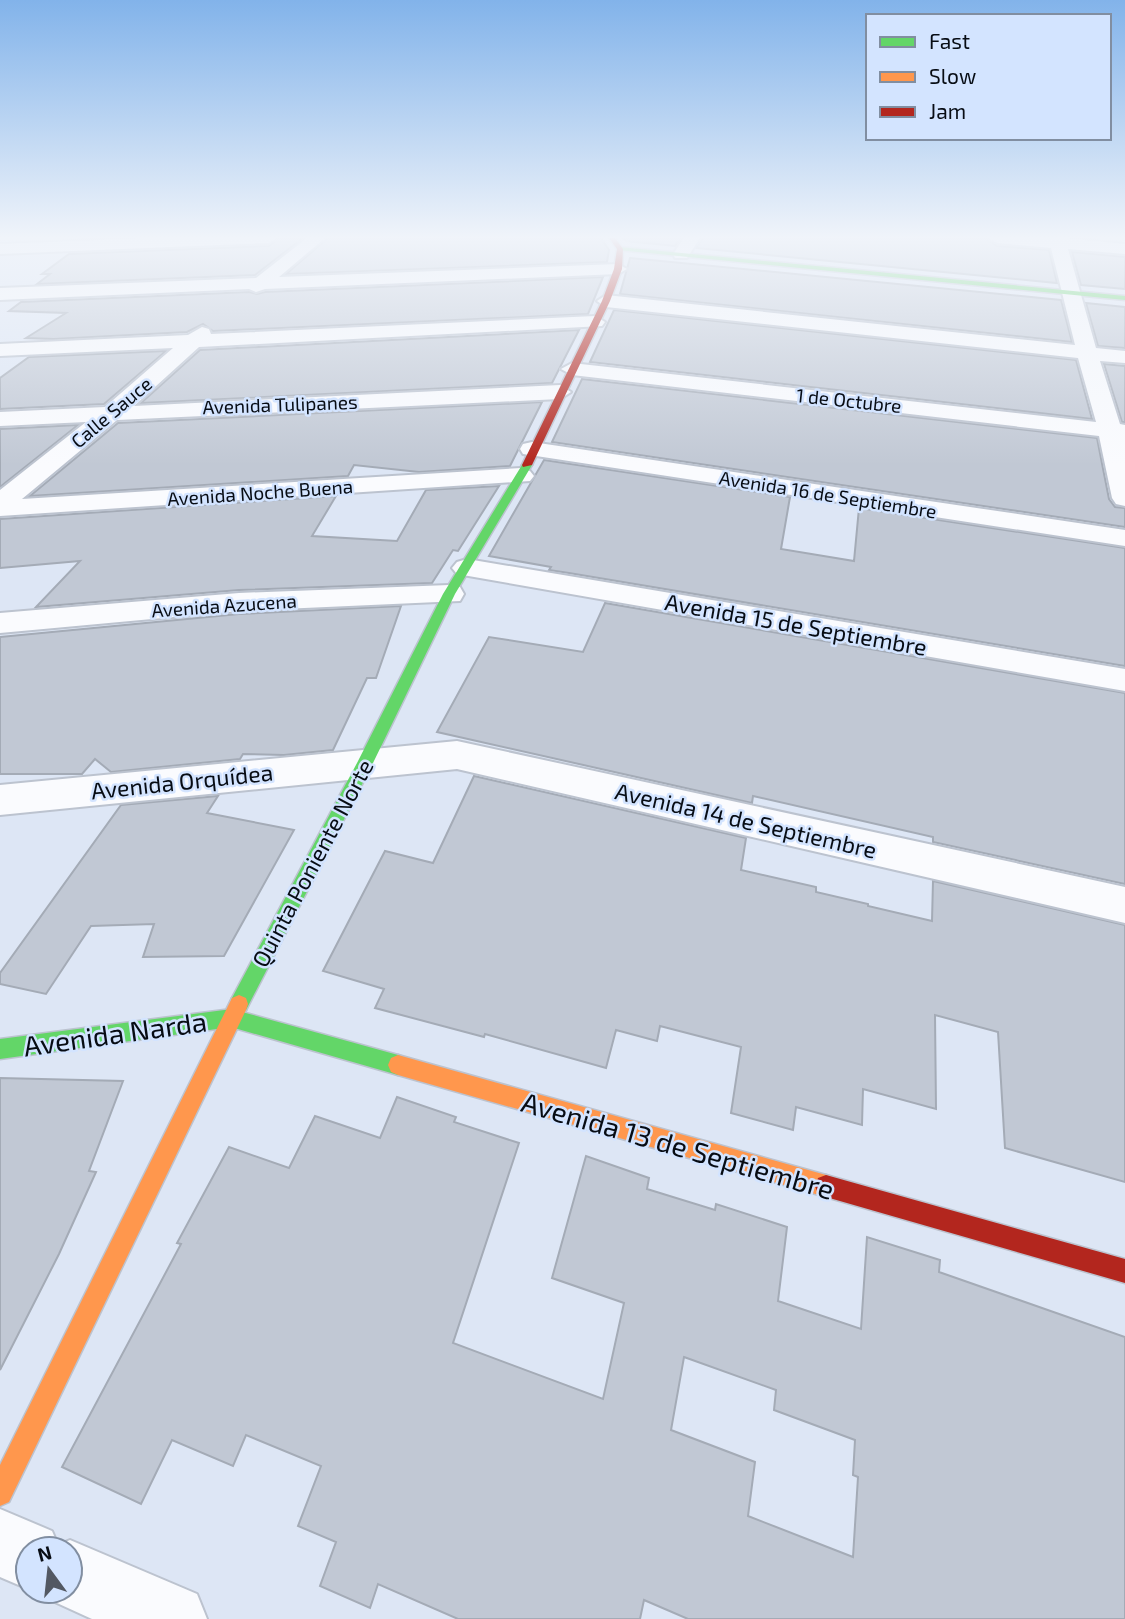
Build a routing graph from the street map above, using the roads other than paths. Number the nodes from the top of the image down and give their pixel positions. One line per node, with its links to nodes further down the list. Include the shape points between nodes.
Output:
1 (226, 314): 6 (street, Calle Sauce)
2 (600, 314): 5 (street, Quinta Poniente Norte)
3 (720, 314): 8 (street)
4 (1076, 314): 8 (street)
5 (595, 323): 6 (street); 10 (street, Quinta Poniente Norte)
6 (195, 340): 7 (street); 12 (street, Calle Sauce)
7 (0, 350)
8 (1089, 354): 9 (street); 14 (street)
9 (1125, 358)
10 (572, 369): 11 (street, Quinta Poniente Norte); 14 (street, 1 de Octubre)
11 (560, 392): 12 (street, Avenida Tulipanes); 15 (street, Quinta Poniente Norte)
12 (113, 412): 13 (street, Avenida Tulipanes); 18 (street, Calle Sauce)
13 (0, 419)
14 (1118, 431): 17 (street)
15 (532, 449): 16 (street, Quinta Poniente Norte); 19 (street, Avenida 16 de Septiembre)
16 (521, 476): 18 (street, Avenida Noche Buena); 20 (street, Quinta Poniente Norte)
17 (1125, 498)
18 (0, 506)
19 (1125, 538)
20 (458, 581): 21 (street, Avenida Azucena); 22 (street, Avenida 15 de Septiembre); 23 (street, Quinta Poniente Norte)
21 (0, 623)
22 (1125, 680)
23 (365, 763): 24 (street, Avenida Orquídea); 25 (street, Avenida 14 de Septiembre, via 457,755); 26 (street, Quinta Poniente Norte)
24 (0, 800)
25 (1125, 905)
26 (231, 1017): 27 (street, Avenida Narda); 28 (street, Avenida 13 de Septiembre); 29 (street, Quinta Poniente Norte)
27 (0, 1049)
28 (1125, 1272)
29 (0, 1493)
30 (84, 1580): 31 (street)
31 (172, 1619)

